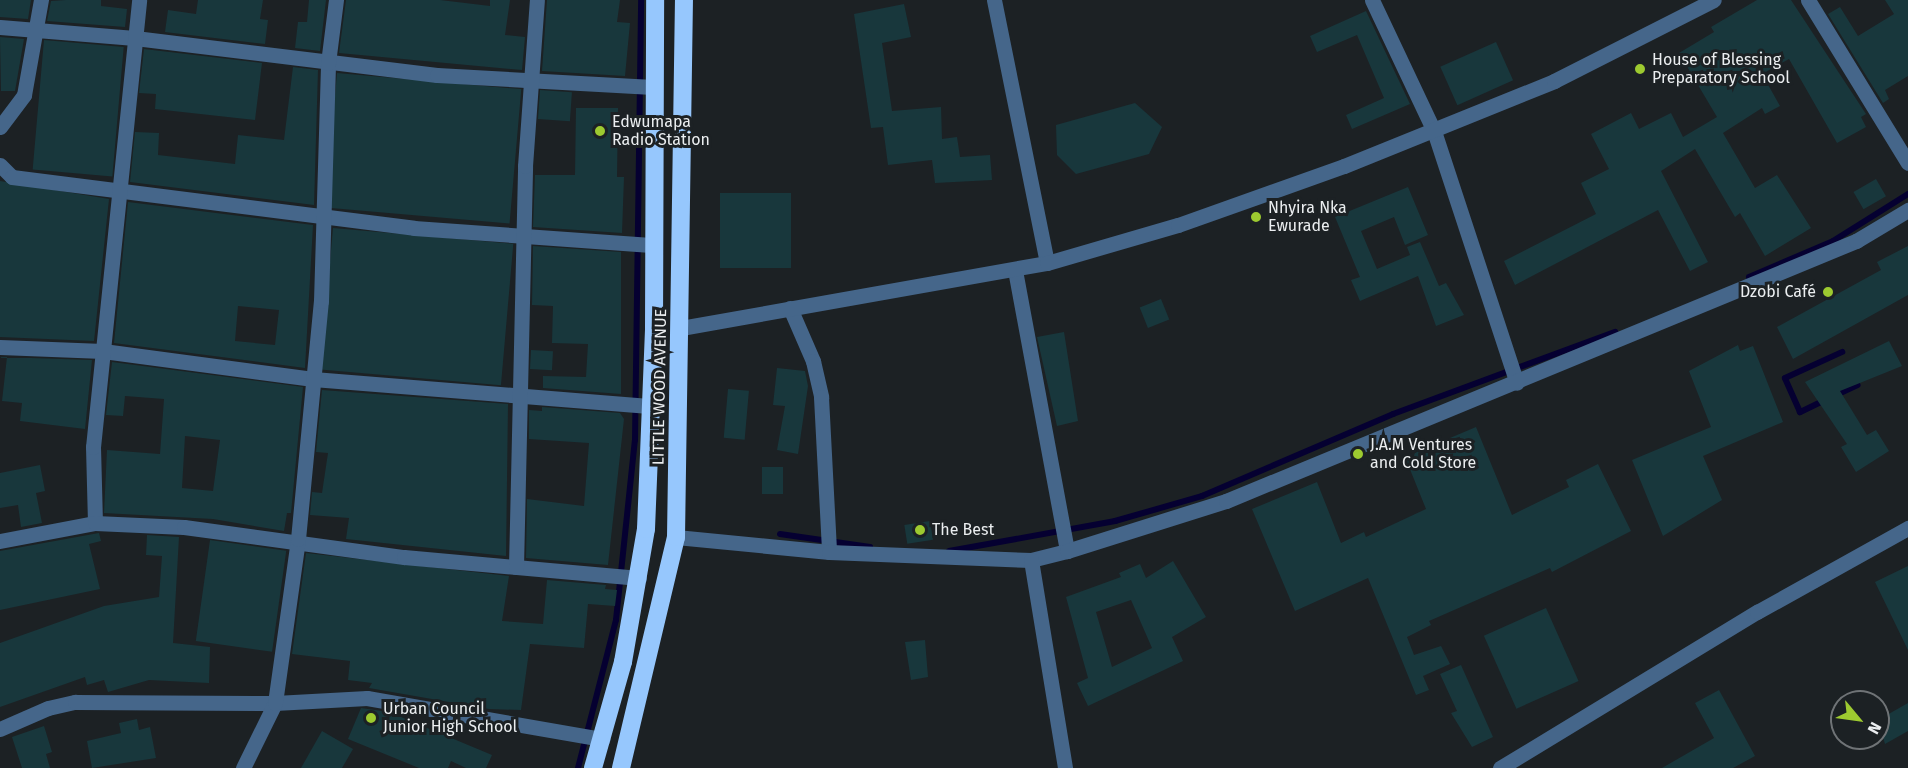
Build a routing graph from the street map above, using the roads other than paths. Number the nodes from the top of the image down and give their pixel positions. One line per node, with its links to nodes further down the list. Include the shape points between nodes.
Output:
1 (41, 0): 12 (street)
2 (139, 0): 13 (street)
3 (336, 0): 14 (street)
4 (537, 0): 15 (street)
5 (655, 0): 16 (highway, LITTLE WOOD AVENUE)
6 (684, 0): 29 (highway, LITTLE WOOD AVENUE)
7 (994, 0): 26 (street)
8 (1372, 0): 18 (street)
9 (1714, 0): 18 (street, via 1554,81)
10 (1808, 0): 19 (street)
11 (0, 27): 12 (street)
12 (38, 30): 13 (street); 17 (street, via 24,95)
13 (135, 38): 14 (street); 21 (street)
14 (328, 63): 15 (street); 23 (street)
15 (533, 80): 16 (street); 24 (street)
16 (653, 87): 25 (highway, LITTLE WOOD AVENUE)
17 (0, 127)
18 (1434, 131): 26 (street, via 1178,225); 33 (street)
19 (1908, 163)
20 (0, 165): 21 (street, via 12,177)
21 (121, 190): 23 (street); 31 (street)
22 (1908, 210): 33 (street, via 1856,241)
23 (324, 216): 24 (street); 32 (street)
24 (523, 238): 25 (street); 34 (street)
25 (654, 245): 35 (highway, LITTLE WOOD AVENUE)
26 (1047, 263): 27 (street)
27 (1016, 270): 28 (street); 41 (street)
28 (790, 308): 29 (street); 42 (street, via 813,361 821,397)
29 (681, 328): 38 (highway, LITTLE WOOD AVENUE)
30 (0, 347): 31 (street)
31 (103, 351): 32 (street); 36 (street, via 93,447)
32 (313, 379): 34 (street); 39 (street)
33 (1517, 383): 41 (street, via 1226,501)
34 (520, 396): 35 (street); 44 (street)
35 (652, 406): 45 (highway, LITTLE WOOD AVENUE)
36 (95, 523): 39 (street); 40 (street)
37 (1908, 528): 53 (street, via 1757,612)
38 (676, 537): 42 (street); 51 (highway, LITTLE WOOD AVENUE)
39 (298, 539): 44 (street, via 404,557); 46 (street)
40 (0, 541)
41 (1066, 551): 43 (street)
42 (830, 552): 43 (street)
43 (1031, 560): 52 (street)
44 (516, 567): 45 (street)
45 (639, 578): 48 (highway, LITTLE WOOD AVENUE)
46 (275, 703): 47 (street, via 75,702 48,708); 48 (street, via 367,698); 49 (street)
47 (0, 729)
48 (602, 739): 50 (highway, LITTLE WOOD AVENUE)
49 (243, 768)
50 (593, 768)
51 (621, 768)
52 (1065, 768)
53 (1500, 768)

